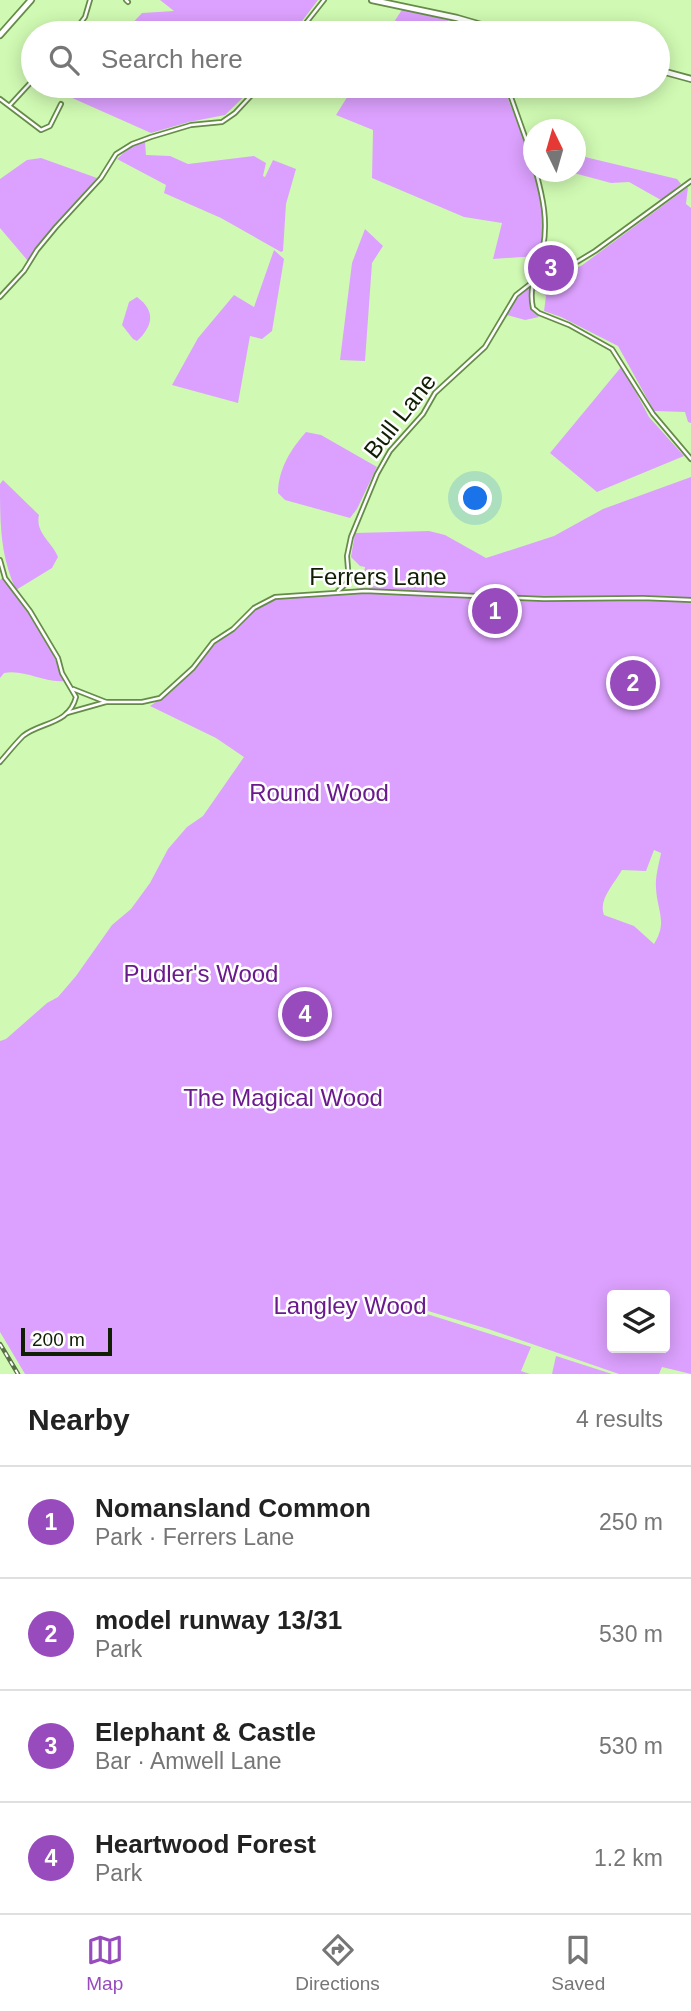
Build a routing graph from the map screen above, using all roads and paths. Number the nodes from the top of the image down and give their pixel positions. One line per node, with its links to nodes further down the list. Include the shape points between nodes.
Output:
1 (31, 0): 8 (street)
2 (90, 0): 5 (street)
3 (324, 0): 6 (street)
4 (372, 0): 7 (street)
5 (83, 21)
6 (307, 21)
7 (464, 21)
8 (0, 36)
9 (670, 73): 10 (street)
10 (691, 79)
11 (21, 93): 16 (street)
12 (249, 98): 21 (street, via 222,122 151,137 116,154 101,178)
13 (511, 98): 17 (street)
14 (0, 99): 16 (street)
15 (61, 104): 16 (street, via 43,130)
16 (10, 105)
17 (523, 131)
18 (691, 181): 20 (street, via 595,251)
19 (538, 182): 20 (street, via 546,216)
20 (533, 281): 22 (street, via 535,311 612,349 653,414); 24 (street, Bull Lane, via 516,295 485,347 435,393 390,451 354,524 347,556 349,581)
21 (0, 296)
22 (691, 458)
23 (0, 560): 26 (street, via 5,578 30,611)
24 (338, 592): 25 (street, Ferrers Lane); 27 (street, Ferrers Lane, via 267,600 213,642 160,698)
25 (691, 600)
26 (74, 689): 27 (street, Ferrers Lane); 28 (street, via 76,700)
27 (106, 702): 28 (street, Ferrers Lane)
28 (67, 713): 29 (street, Ferrers Lane, via 26,734)
29 (0, 762)

